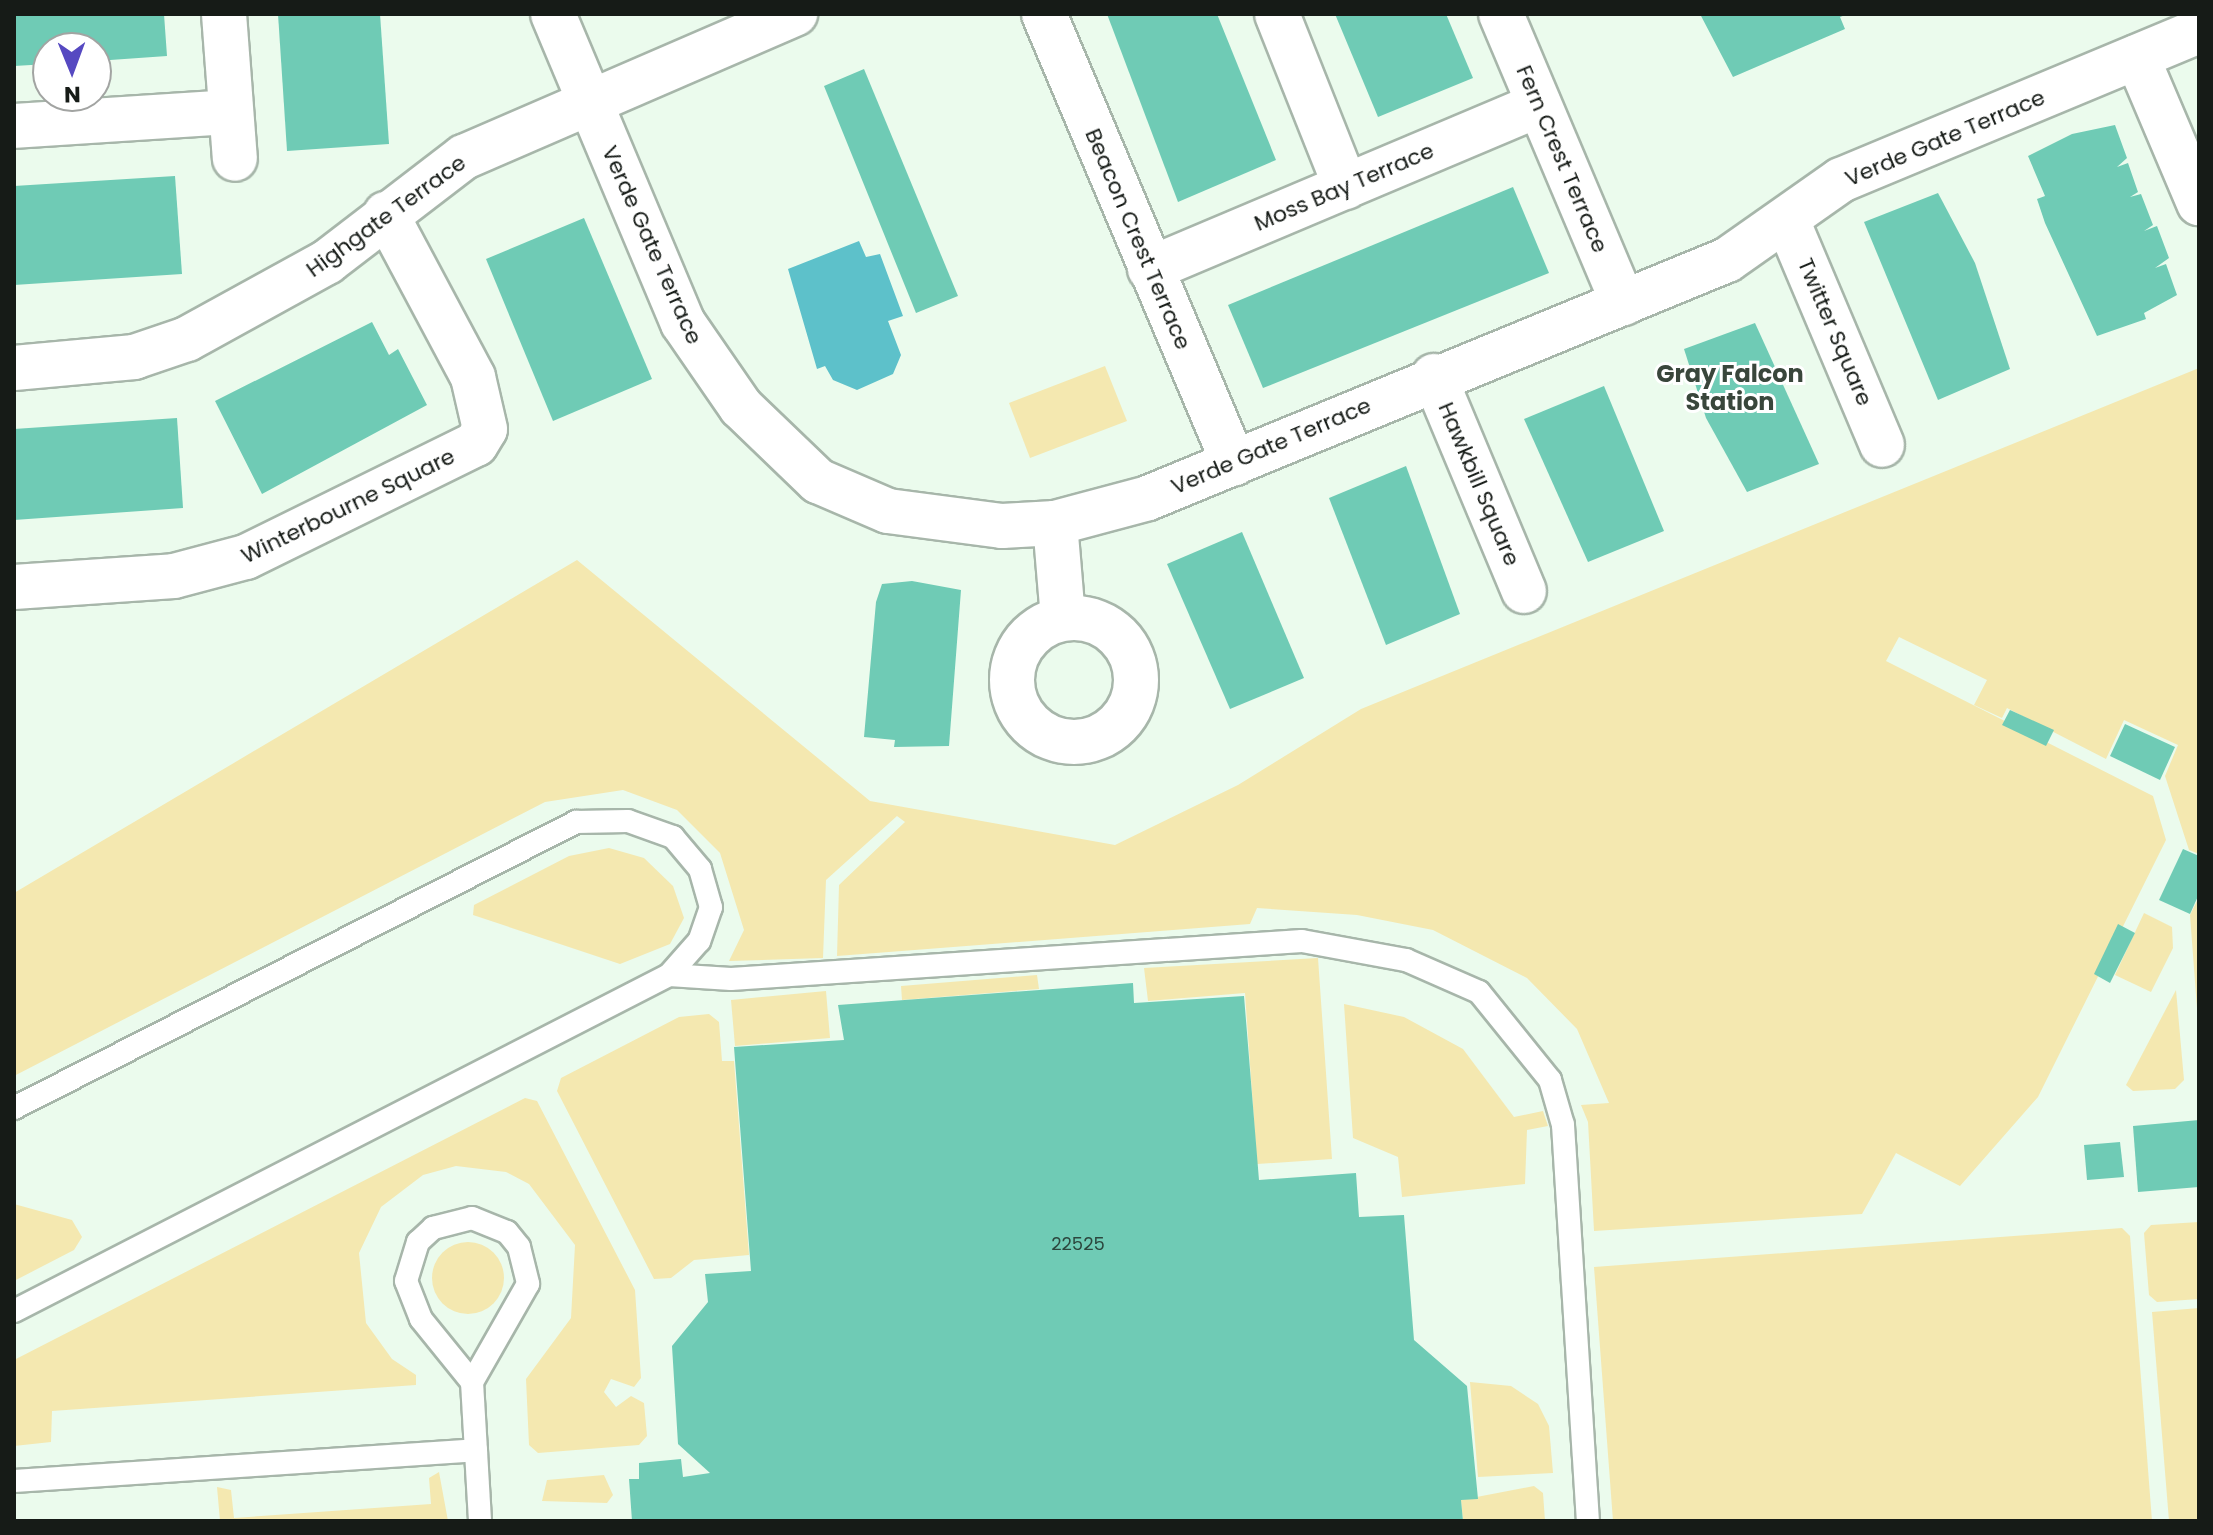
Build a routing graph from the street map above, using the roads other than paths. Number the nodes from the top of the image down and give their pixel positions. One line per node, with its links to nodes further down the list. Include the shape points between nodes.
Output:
1 (224, 14): 11 (street)
2 (553, 14): 9 (street, Verde Gate Terrace)
3 (795, 14): 9 (street, Highgate Terrace)
4 (1044, 14): 18 (street, Beacon Crest Terrace)
5 (1277, 14): 14 (street)
6 (1501, 14): 10 (street, Fern Crest Terrace)
7 (2199, 31): 8 (street, Verde Gate Terrace)
8 (2137, 57): 15 (street); 17 (street, Verde Gate Terrace, via 1841,180)
9 (588, 97): 16 (street, Highgate Terrace, via 464,157); 24 (street, Verde Gate Terrace, via 705,363 779,448 818,481 888,511 945,524)
10 (1539, 105): 14 (street, Moss Bay Terrace); 19 (street, Fern Crest Terrace)
11 (230, 112): 12 (street); 13 (street)
12 (14, 126)
13 (235, 159)
14 (1346, 187): 18 (street, Moss Bay Terrace)
15 (2199, 203)
16 (386, 214): 20 (street, Highgate Terrace, via 293,285 187,339 119,359); 25 (street, Winterbourne Square, via 473,377 485,429 476,444 234,561 174,576)
17 (1787, 220): 19 (street, Verde Gate Terrace, via 1727,260); 22 (street, Twitter Square)
18 (1150, 269): 23 (street, Beacon Crest Terrace)
19 (1623, 303): 21 (street, Verde Gate Terrace)
20 (14, 368)
21 (1434, 376): 23 (street, Verde Gate Terrace); 26 (street, Hawkbill Square)
22 (1882, 445)
23 (1234, 463): 24 (street, Verde Gate Terrace, via 1148,498)
24 (1055, 523): 27 (street)
25 (14, 587)
26 (1524, 591)
27 (1063, 619)
28 (669, 975): 29 (lane, via 699,941 711,907 700,869 673,837 628,821 576,822); 30 (lane); 35 (lane, via 731,979 1302,941 1406,960 1479,992 1550,1080 1563,1125)
29 (14, 1108)
30 (14, 1311)
31 (472, 1382): 31 (lane, via 528,1284 523,1256 507,1232 472,1218 433,1228 418,1242 406,1281 421,1319); 32 (lane)
32 (476, 1450): 33 (lane); 34 (lane)
33 (14, 1481)
34 (480, 1521)
35 (1588, 1521)

